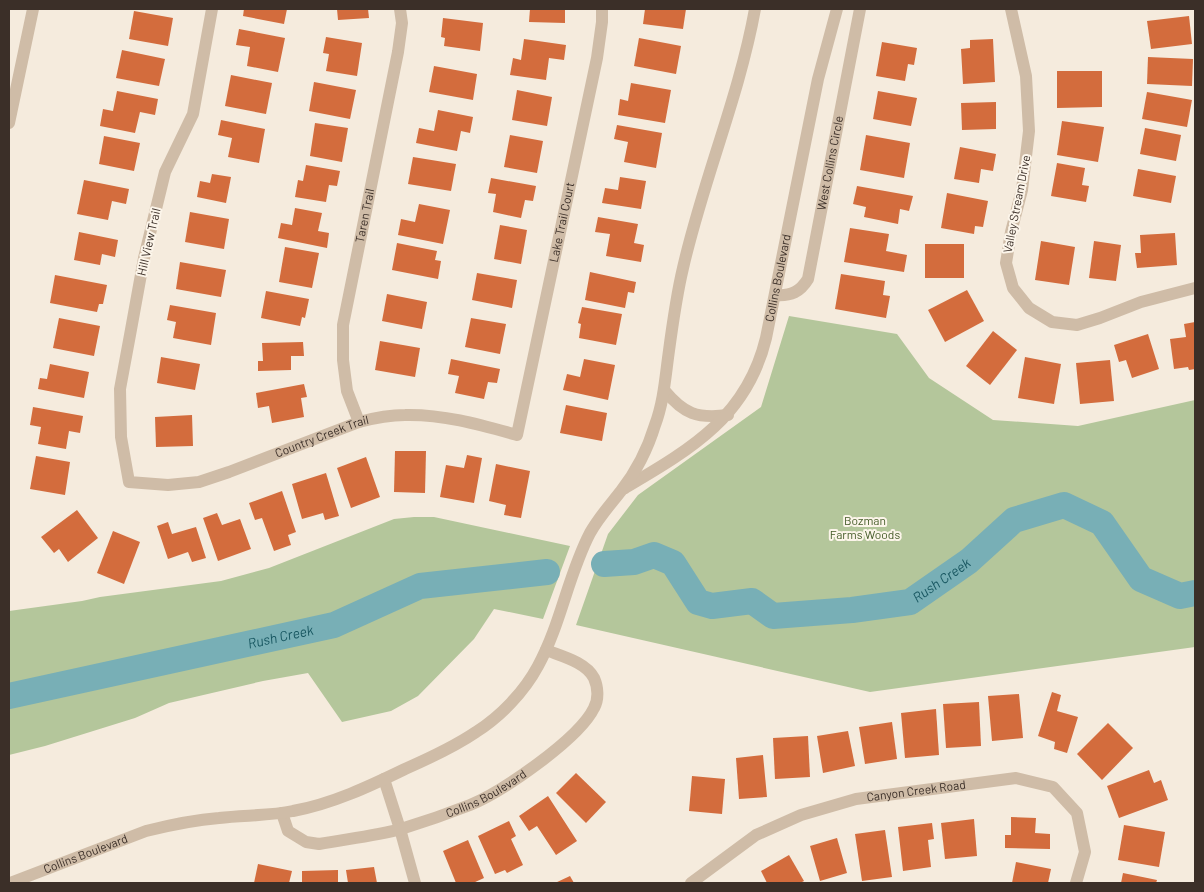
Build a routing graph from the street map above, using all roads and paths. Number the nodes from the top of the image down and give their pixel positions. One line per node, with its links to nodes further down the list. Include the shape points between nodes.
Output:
1 (33, 9): 9 (street)
2 (212, 9): 16 (street, Hill View Trail, via 193,114 165,172 144,258 120,389 121,437)
3 (400, 9): 14 (street, Taren Trail, via 402,23 398,52 343,325 347,391)
4 (602, 9): 15 (street, Lake Trail Court, via 597,58)
5 (755, 9): 12 (street, Collins Boulevard, via 741,75 682,269)
6 (837, 9): 11 (street, Collins Boulevard, via 818,79)
7 (860, 9): 11 (street, West Collins Circle, via 808,279 796,293)
8 (1011, 9): 10 (street, Valley Stream Drive, via 1026,76 1029,131 1022,190 1006,263 1012,288 1029,308 1052,322 1077,325 1141,302)
9 (9, 123)
10 (1195, 288)
11 (776, 295): 13 (street, Collins Boulevard, via 756,372)
12 (664, 390): 13 (street, via 675,403 694,415); 17 (street, Collins Boulevard, via 649,441)
13 (728, 415): 17 (street, Collins Boulevard)
14 (359, 422): 15 (street, Country Creek Trail, via 406,414 481,424); 16 (street, Country Creek Trail, via 199,482 168,485)
15 (517, 435)
16 (129, 482)
17 (623, 489): 18 (street, Collins Boulevard, via 601,516 584,545)
18 (546, 650): 19 (street, Collins Boulevard, via 518,695 492,722 457,744); 21 (street, Collins Boulevard, via 589,671 598,695 590,715 552,753 498,790 472,804)
19 (384, 779): 20 (street, Collins Boulevard, via 342,797); 21 (street)
20 (282, 813): 21 (street, Collins Boulevard, via 288,832 306,842 319,844); 22 (street, Collins Boulevard, via 192,820 146,831)
21 (400, 829): 23 (street)
22 (10, 883)
23 (415, 883)
24 (691, 883): 25 (street, Canyon Creek Road, via 756,835 801,814 856,799 1016,778 1053,788 1077,813 1085,852)
25 (1076, 883)

